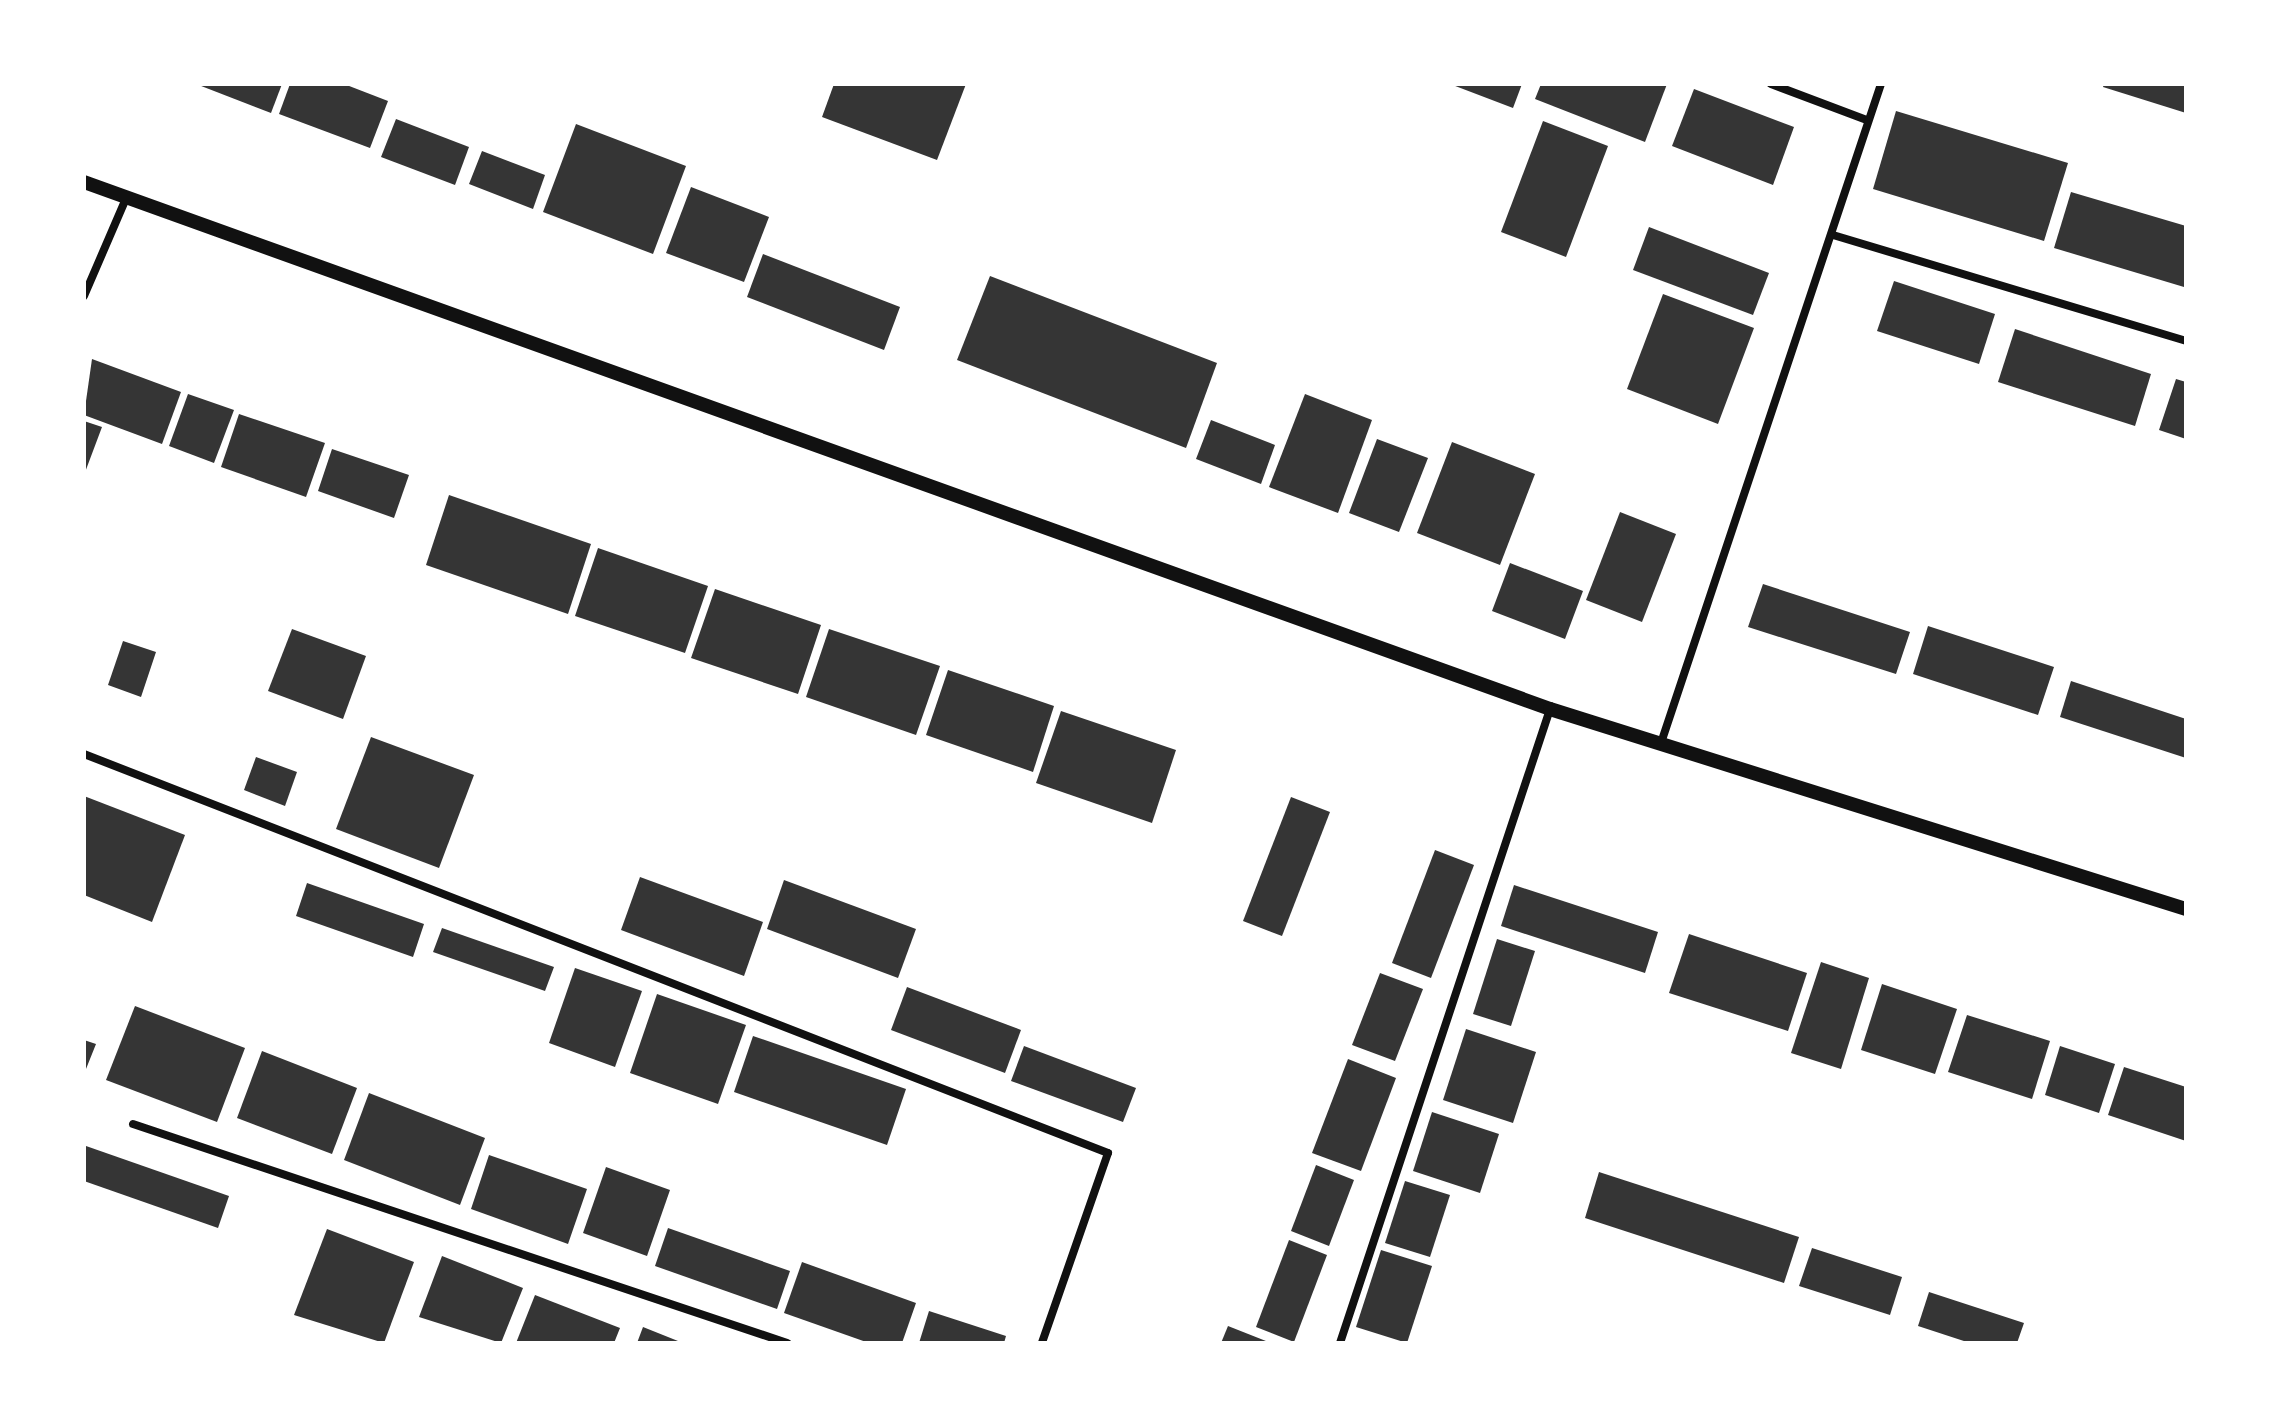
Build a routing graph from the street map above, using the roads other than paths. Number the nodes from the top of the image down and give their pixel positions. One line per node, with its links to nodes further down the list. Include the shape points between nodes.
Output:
1 (1771, 84): 3 (street)
2 (1881, 84): 3 (street)
3 (1867, 120): 6 (street)
4 (84, 182): 5 (street)
5 (127, 196): 7 (street); 9 (street)
6 (1833, 235): 8 (street); 10 (street)
7 (84, 296)
8 (2186, 341)
9 (1550, 709): 10 (street); 16 (street)
10 (1661, 743): 12 (street)
11 (84, 754): 15 (street, via 1108,1153)
12 (2186, 909)
13 (133, 1124): 14 (street)
14 (787, 1343)
15 (1042, 1343)
16 (1340, 1343)

